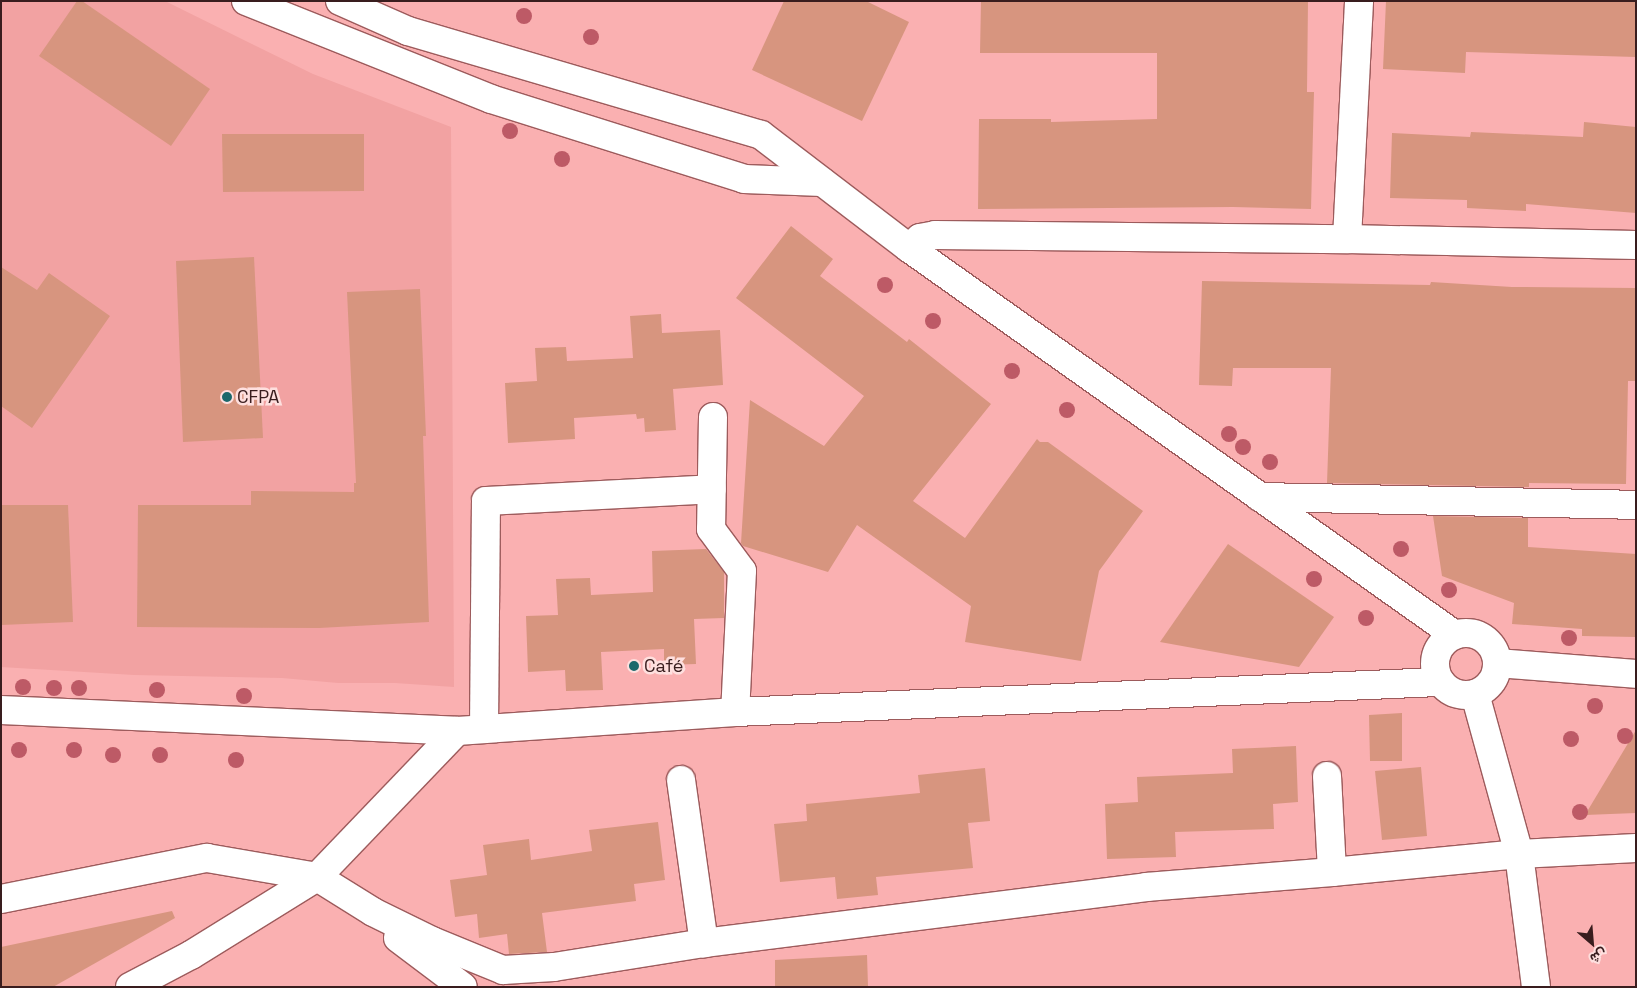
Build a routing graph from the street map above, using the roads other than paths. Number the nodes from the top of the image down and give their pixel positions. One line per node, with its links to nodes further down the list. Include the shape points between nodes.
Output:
1 (246, 1): 4 (street, via 500,102 744,179)
2 (340, 1): 4 (street, via 408,31 761,135)
3 (1359, 1): 5 (street)
4 (822, 182): 7 (street)
5 (1347, 238): 6 (street); 7 (street, via 935,235 920,238)
6 (1636, 245)
7 (909, 248): 10 (street)
8 (713, 417): 9 (street)
9 (712, 488): 18 (street, via 711,529 742,571); 19 (street, via 486,501)
10 (1260, 497): 11 (street); 12 (street)
11 (1636, 505)
12 (1455, 635): 13 (street, via 1470,633 1483,638 1493,649); 15 (street, via 1446,640 1436,656 1436,673)
13 (1497, 663): 14 (street); 16 (street, via 1493,679)
14 (1636, 674)
15 (1440, 682): 16 (street, via 1452,692); 18 (street)
16 (1475, 694): 23 (street)
17 (1, 710): 19 (street)
18 (735, 712): 19 (street)
19 (471, 730): 25 (street)
20 (1327, 776): 24 (street)
21 (681, 780): 27 (street)
22 (1636, 848): 23 (street)
23 (1519, 854): 24 (street); 30 (street)
24 (1332, 872): 27 (street, via 1146,887)
25 (317, 877): 26 (street, via 207,858); 27 (street, via 372,912 503,970 554,968); 28 (street, via 191,956); 29 (street)
26 (1, 899)
27 (704, 943)
28 (130, 987)
29 (463, 987)
30 (1536, 987)

